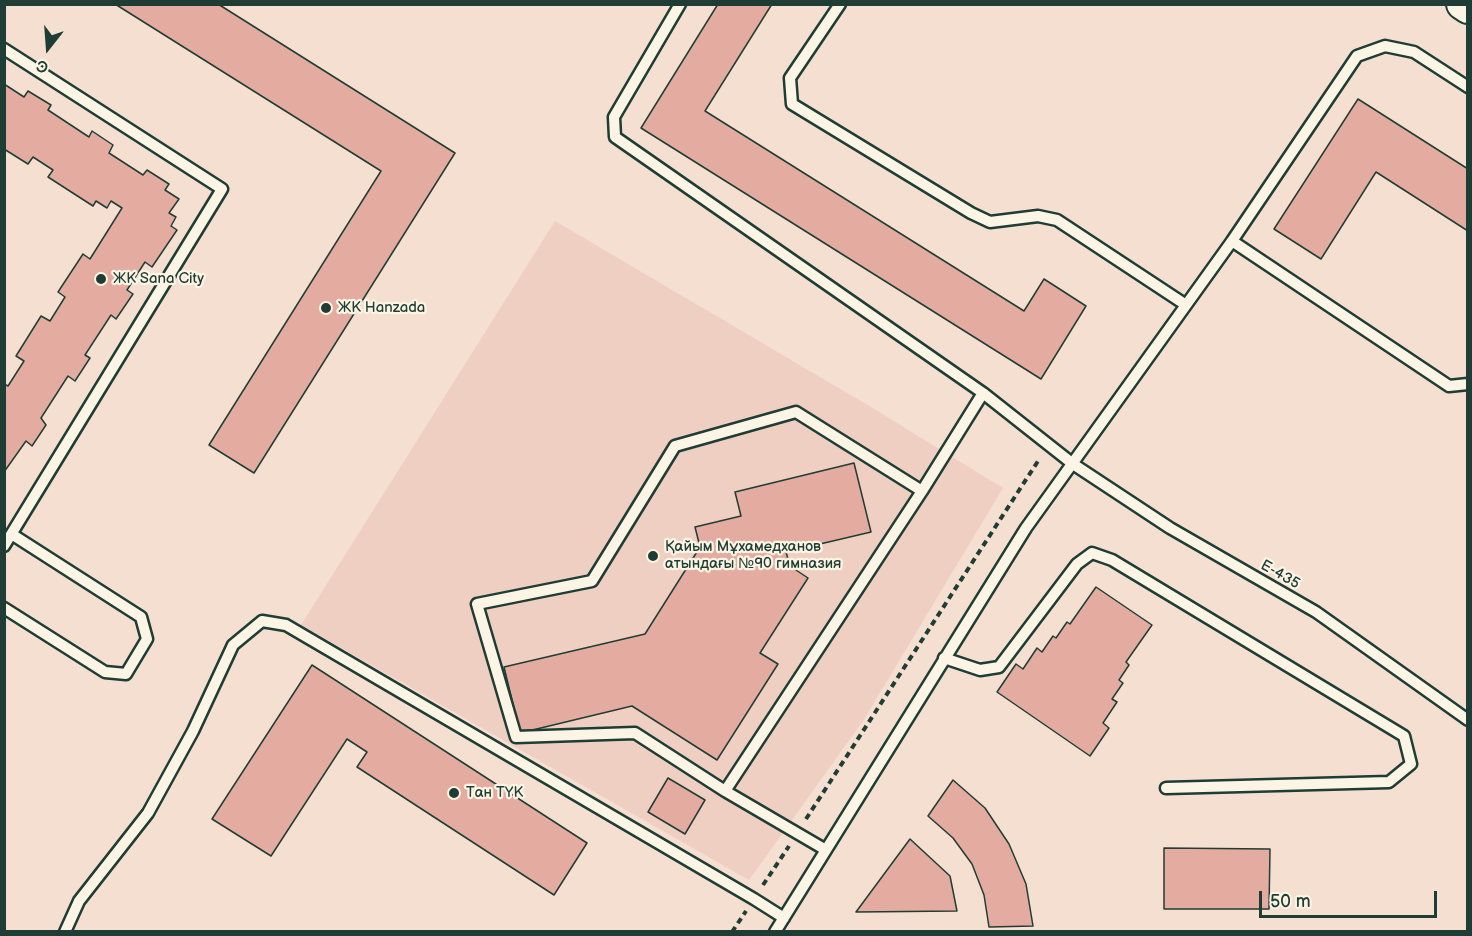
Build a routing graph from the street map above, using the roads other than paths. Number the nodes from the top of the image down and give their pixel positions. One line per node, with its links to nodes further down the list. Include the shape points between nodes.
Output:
1 (680, 4): 10 (lane, Е-435, via 614,117 615,137)
2 (840, 4): 8 (lane, via 790,78 792,104 990,222 1038,216 1057,220)
3 (1462, 4): 4 (main road)
4 (1467, 8)
5 (4, 49): 13 (lane, via 222,189)
6 (1467, 87): 7 (lane, via 1414,52 1385,46 1357,56)
7 (1232, 241): 8 (lane); 9 (lane, via 1449,386)
8 (1186, 306): 11 (lane)
9 (1467, 384)
10 (983, 393): 11 (lane, Е-435); 12 (lane)
11 (1073, 464): 16 (lane, via 1026,528); 17 (lane, Е-435, via 1170,528 1316,612)
12 (922, 491): 19 (lane); 19 (lane, via 796,412 675,446 592,581 477,604 516,737 635,733)
13 (13, 535): 14 (lane); 15 (lane, via 141,617 147,639 126,674 105,672)
14 (4, 546)
15 (4, 608)
16 (944, 658): 18 (lane, via 980,670 999,667 1077,564 1092,553 1112,560 1404,736 1411,764 1389,782); 20 (lane)
17 (1467, 720)
18 (1166, 788)
19 (725, 791): 20 (lane)
20 (826, 850): 21 (lane)
21 (784, 918): 22 (lane, via 286,625 262,621 233,645 193,731 148,813 79,901); 23 (lane)
22 (65, 932)
23 (776, 932)

